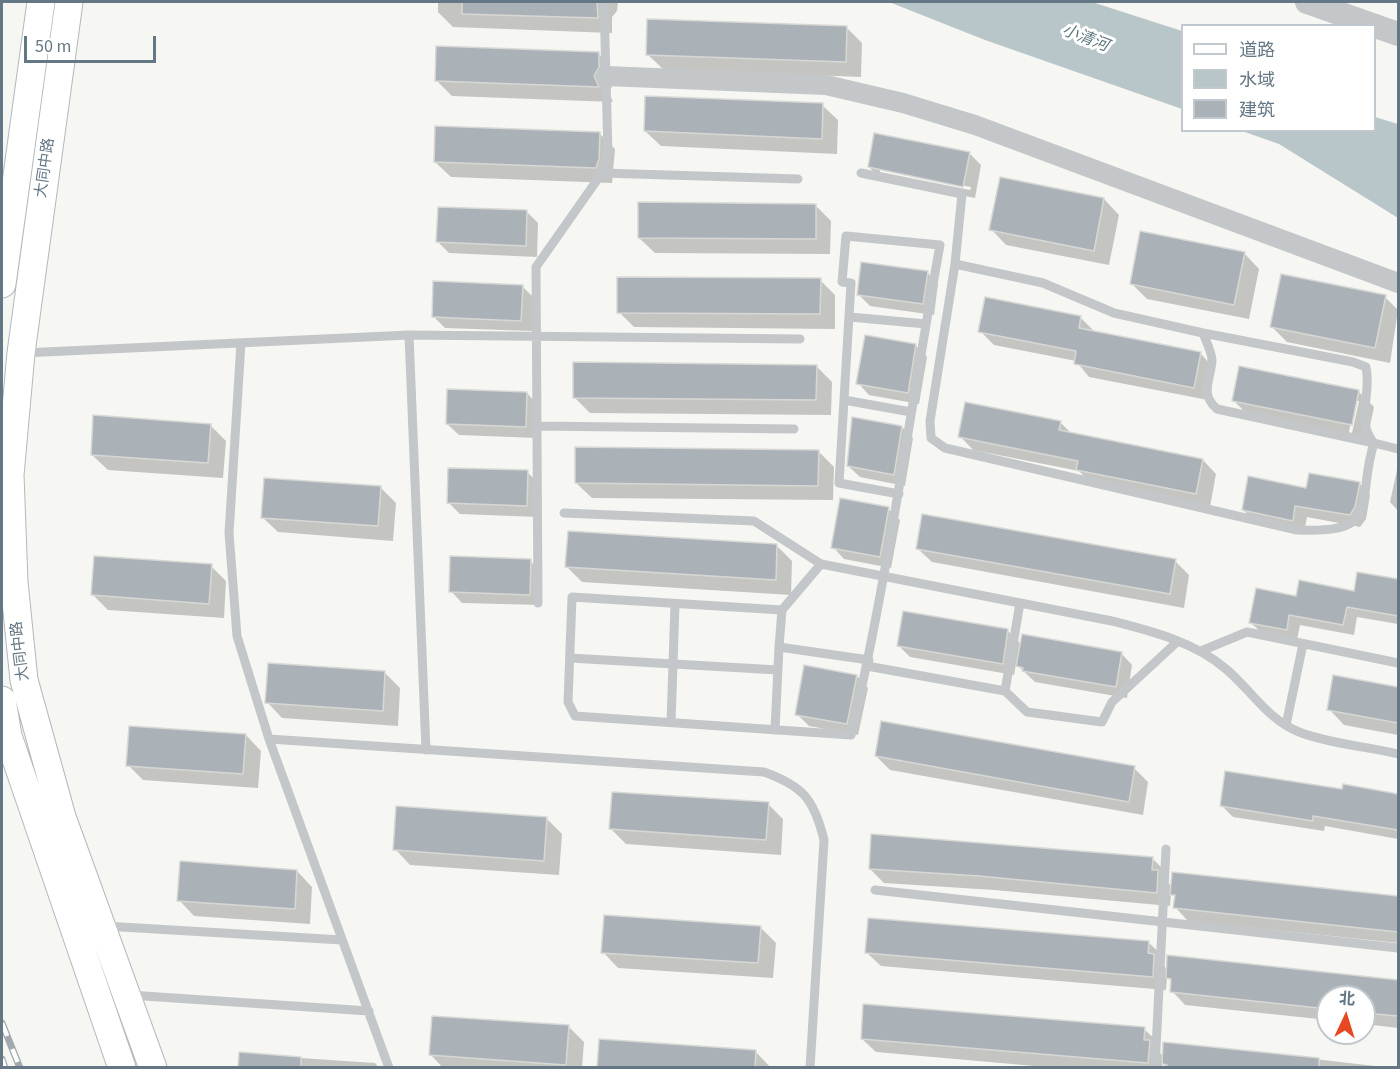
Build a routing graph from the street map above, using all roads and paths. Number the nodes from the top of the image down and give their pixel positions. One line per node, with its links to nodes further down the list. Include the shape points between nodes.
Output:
1 (41, 2): 12 (main road, 大同中路)
2 (69, 2): 23 (main road, 大同中路)
3 (604, 2): 8 (lane)
4 (1307, 2): 5 (street)
5 (1370, 24)
6 (1376, 26): 7 (street)
7 (1398, 34)
8 (606, 76): 9 (lane, via 608,154); 14 (street, via 826,85 903,103 975,125)
9 (602, 173): 11 (lane); 19 (lane, via 536,267)
10 (861, 173): 13 (lane, via 962,194)
11 (798, 179)
12 (4, 242): 15 (main road, 大同中路)
13 (955, 264): 18 (lane, via 1043,283 1113,313); 28 (lane, via 930,421 931,438 945,448 1297,530 1322,531 1356,520 1365,505)
14 (1398, 283)
15 (2, 284)
16 (850, 317): 17 (lane); 17 (lane, via 851,283 842,282 846,236 940,245); 24 (lane)
17 (926, 324): 25 (lane)
18 (1203, 333): 28 (lane, via 1212,358 1206,393 1209,403 1217,409); 28 (lane, via 1353,362 1366,368 1370,383 1363,418 1365,433)
19 (535, 334): 20 (lane); 21 (lane); 26 (lane)
20 (409, 335): 22 (lane); 53 (lane)
21 (800, 339)
22 (242, 343): 23 (lane); 52 (lane, via 229,533 232,586 237,636)
23 (21, 353): 58 (main road, 大同中路, via 10,475 14,582 24,680 62,818)
24 (844, 400): 25 (lane); 30 (lane, via 839,483)
25 (911, 412): 30 (lane)
26 (536, 426): 27 (lane); 34 (lane)
27 (794, 429)
28 (1374, 443): 29 (lane)
29 (1398, 449)
30 (899, 494): 33 (lane)
31 (564, 513): 32 (lane, via 754,521)
32 (821, 564): 33 (lane); 37 (lane)
33 (885, 578): 35 (lane); 44 (lane)
34 (538, 603)
35 (1020, 603): 38 (lane, via 1112,621); 47 (lane)
36 (675, 604): 37 (lane); 42 (lane, via 572,597); 43 (lane)
37 (782, 610): 40 (lane)
38 (1177, 642): 41 (lane); 47 (lane, via 1112,702 1102,722 1027,712)
39 (1303, 644): 41 (lane, via 1247,632); 45 (lane); 50 (lane)
40 (779, 647): 44 (lane); 46 (lane)
41 (1201, 651): 50 (lane, via 1226,668)
42 (570, 658): 43 (lane); 49 (lane, via 568,702 575,716)
43 (672, 662): 46 (lane); 49 (lane)
44 (868, 663): 47 (lane); 51 (lane, via 851,735)
45 (1398, 663)
46 (778, 670): 51 (lane)
47 (1005, 691)
48 (2, 700): 63 (main road, via 8,736)
49 (670, 723): 51 (lane)
50 (1286, 725): 54 (lane, via 1300,732)
51 (775, 730)
52 (269, 739): 53 (lane); 59 (lane)
53 (426, 750): 66 (lane, via 764,772 790,781 819,817 824,840)
54 (1398, 754)
55 (1166, 849): 57 (lane)
56 (875, 890): 57 (lane)
57 (1162, 921): 60 (lane); 67 (lane)
58 (101, 926): 59 (lane); 61 (main road, 大同中路)
59 (342, 940): 62 (lane)
60 (1398, 948)
61 (127, 995): 62 (lane); 64 (main road, 大同中路)
62 (369, 1011): 65 (lane)
63 (122, 1068)
64 (153, 1068)
65 (389, 1068)
66 (810, 1068)
67 (1155, 1068)

